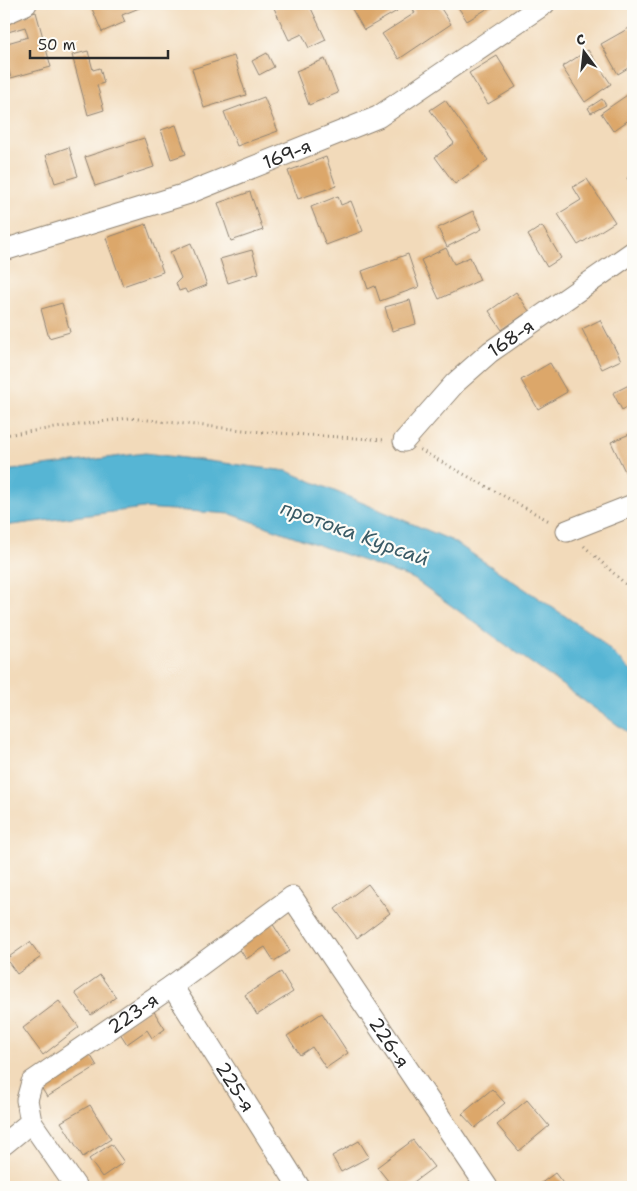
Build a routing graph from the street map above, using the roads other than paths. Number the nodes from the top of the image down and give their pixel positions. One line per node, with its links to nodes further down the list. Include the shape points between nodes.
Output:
1 (26, 4): 3 (street)
2 (544, 4): 4 (street, 169-я, via 378,117 186,194)
3 (4, 14)
4 (4, 250)
5 (633, 252): 6 (street, 168-я, via 490,352 454,383)
6 (404, 441)
7 (633, 504): 8 (street)
8 (567, 531)
9 (292, 897): 10 (street, 223-я); 15 (street, 226-я)
10 (172, 986): 11 (street, 223-я, via 32,1082 27,1100); 14 (street, 225-я)
11 (31, 1122): 12 (street); 13 (street)
12 (4, 1144)
13 (76, 1187)
14 (299, 1187)
15 (487, 1187)

